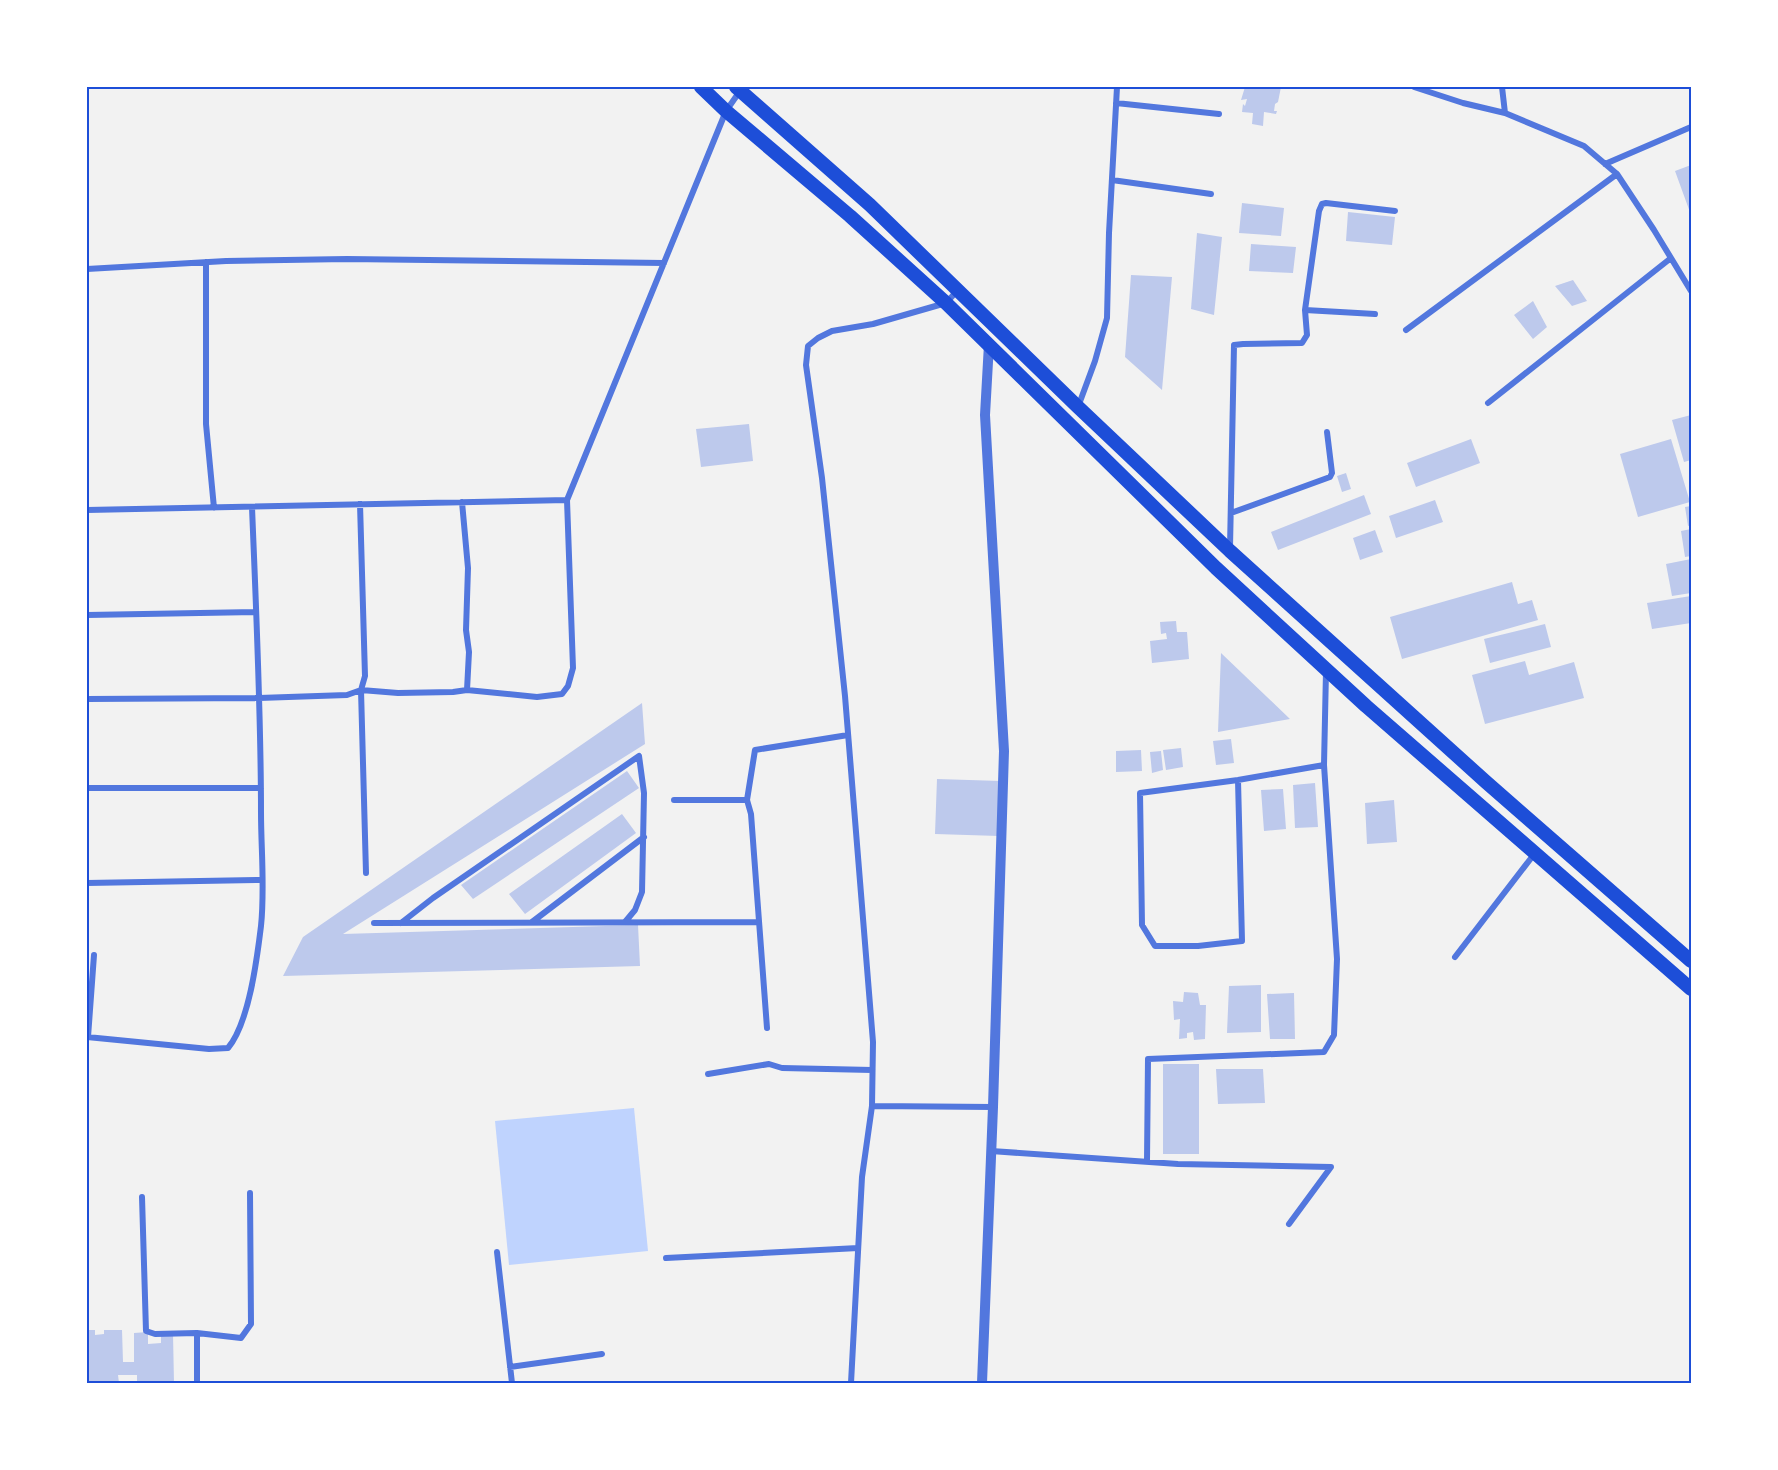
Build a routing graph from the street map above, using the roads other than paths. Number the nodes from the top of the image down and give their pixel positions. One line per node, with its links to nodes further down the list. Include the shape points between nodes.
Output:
1 (701, 87): 7 (highway)
2 (1117, 87): 6 (street)
3 (1414, 87): 8 (street)
4 (1502, 87): 8 (street)
5 (738, 89): 7 (street); 20 (highway, via 870,205)
6 (1116, 103): 9 (street); 13 (street)
7 (726, 111): 18 (street); 22 (highway)
8 (1505, 113): 11 (street, via 1584,146)
9 (1219, 114)
10 (1691, 127): 11 (street)
11 (1605, 164): 12 (street)
12 (1617, 174): 16 (street); 25 (street)
13 (1112, 180): 14 (street); 28 (street, via 1107,318)
14 (1211, 194)
15 (1395, 211): 23 (street, via 1326,203 1320,207)
16 (1671, 258): 21 (street); 27 (street)
17 (206, 262): 18 (street); 19 (street); 34 (street, via 206,424)
18 (664, 263): 30 (street)
19 (87, 269)
20 (958, 290): 22 (street); 28 (highway)
21 (1691, 291)
22 (946, 303): 26 (highway); 45 (street, via 832,332 808,346 806,365 822,478)
23 (1305, 310): 24 (street); 36 (street, via 1307,335 1302,342 1234,345)
24 (1375, 314)
25 (1407, 330)
26 (989, 344): 40 (highway, via 1216,568); 71 (street, via 985,415 1004,751)
27 (1488, 403)
28 (1078, 407): 37 (highway)
29 (1327, 432): 36 (street, via 1330,477)
30 (567, 500): 31 (street); 42 (street, via 573,668 568,686 562,694 537,697)
31 (462, 502): 32 (street); 42 (street, via 468,568)
32 (360, 504): 33 (street); 41 (street, via 364,676)
33 (252, 507): 34 (street); 38 (street)
34 (214, 508): 35 (street)
35 (87, 510)
36 (1231, 513): 37 (street)
37 (1230, 551): 64 (highway)
38 (256, 612): 39 (street); 43 (street)
39 (87, 615)
40 (1326, 669): 46 (street); 53 (highway)
41 (361, 690): 42 (street); 43 (street); 54 (street)
42 (467, 690)
43 (259, 698): 44 (street); 49 (street)
44 (87, 699)
45 (848, 735): 51 (street, via 754,750); 68 (street, via 873,1041)
46 (1324, 765): 47 (street); 73 (street, via 1337,959 1334,1035 1324,1052 1148,1059)
47 (1238, 780): 47 (street, via 1140,794 1142,925 1155,946 1242,941)
48 (87, 788): 49 (street)
49 (261, 789): 55 (street)
50 (674, 800): 51 (street)
51 (747, 800): 59 (street)
52 (644, 837): 57 (street); 58 (street, via 642,892); 61 (street, via 639,756)
53 (1535, 853): 63 (street); 65 (highway)
54 (366, 873)
55 (261, 880): 56 (street); 67 (street, via 261,924 254,972 244,1015 228,1048)
56 (87, 883)
57 (532, 922): 58 (street); 61 (street)
58 (625, 922): 59 (street)
59 (758, 922): 66 (street)
60 (374, 923): 61 (street)
61 (401, 923)
62 (94, 955): 67 (street)
63 (1455, 957)
64 (1691, 961)
65 (1691, 990)
66 (766, 1028)
67 (87, 1037)
68 (872, 1070): 69 (street, via 783,1068 770,1064); 70 (street)
69 (708, 1074)
70 (872, 1106): 71 (street); 77 (street)
71 (993, 1107): 72 (street)
72 (990, 1151): 73 (street); 86 (street)
73 (1147, 1161): 76 (street, via 1331,1167)
74 (250, 1193): 80 (street, via 251,1324 241,1338)
75 (142, 1197): 80 (street, via 146,1330 155,1334)
76 (1289, 1224)
77 (858, 1248): 79 (street); 85 (street)
78 (497, 1252): 82 (street)
79 (666, 1258)
80 (197, 1334): 83 (street)
81 (602, 1354): 82 (street)
82 (510, 1367): 84 (street)
83 (198, 1383)
84 (512, 1383)
85 (850, 1383)
86 (982, 1383)

